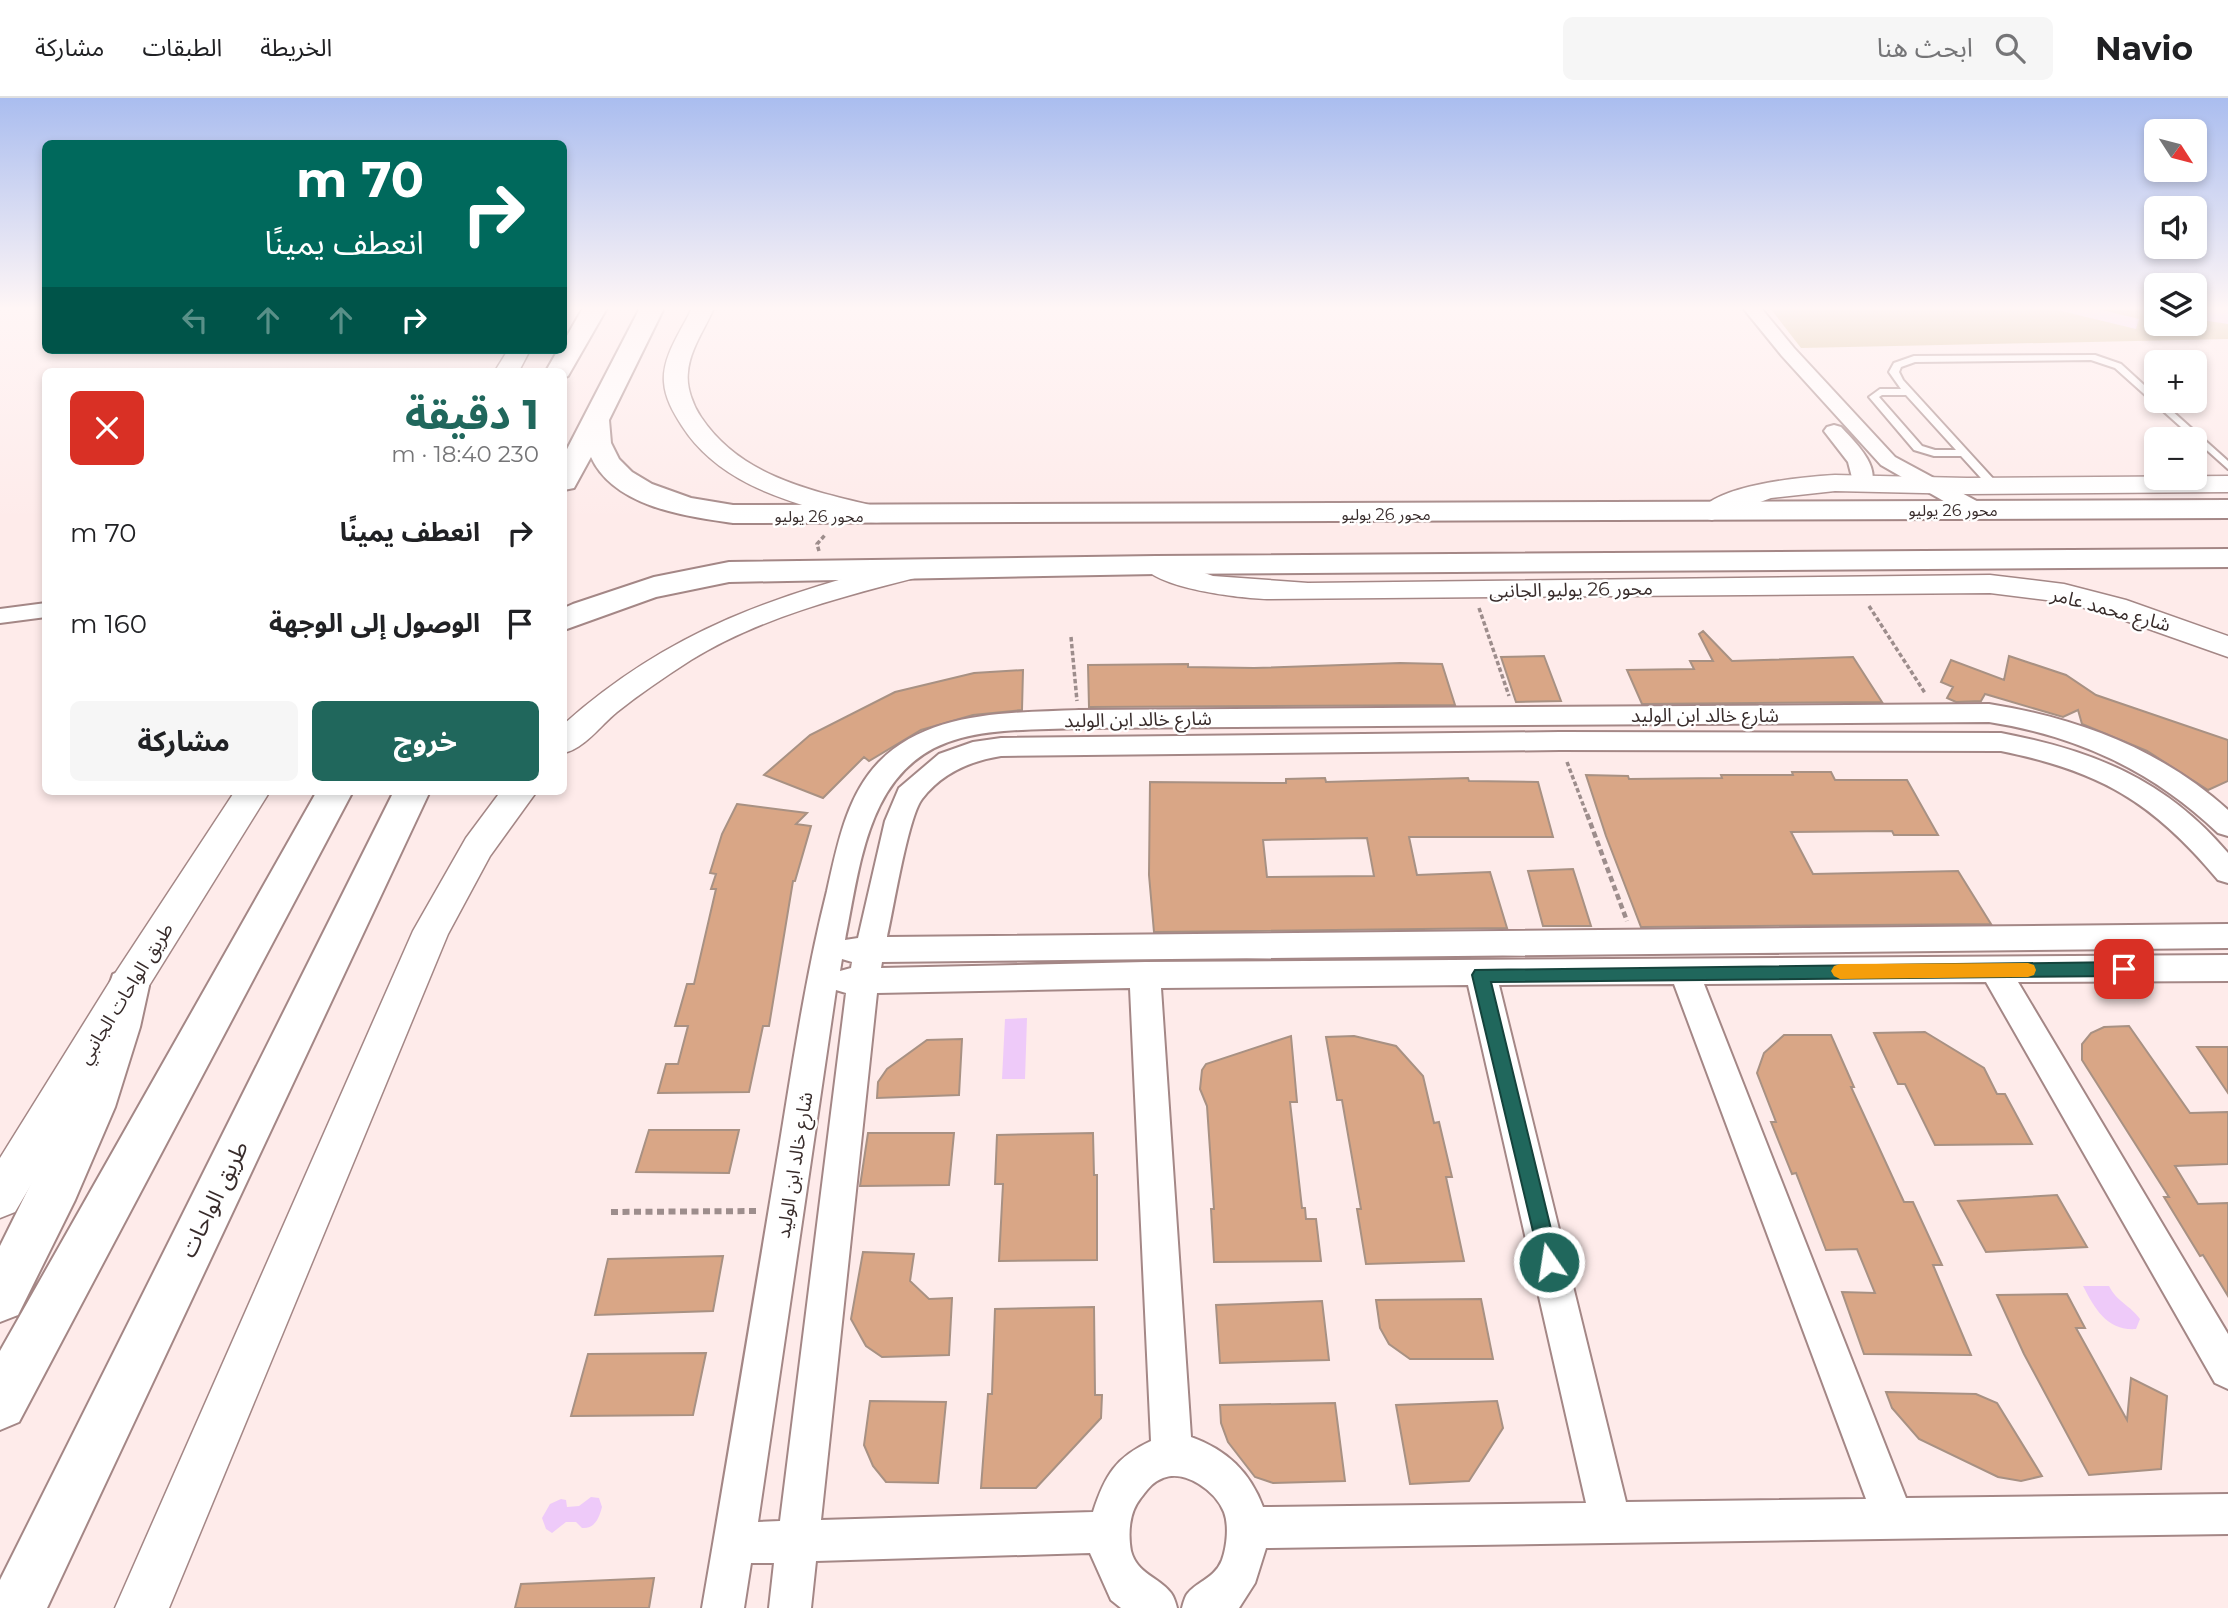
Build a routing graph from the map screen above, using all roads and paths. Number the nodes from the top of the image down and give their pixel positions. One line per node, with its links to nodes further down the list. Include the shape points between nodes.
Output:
1 (615, 378): 10 (highway)
2 (677, 378): 22 (street, via 681,404 701,436 736,465 815,500)
3 (1788, 378): 7 (street, via 1798,391)
4 (1813, 378): 7 (street)
5 (1899, 378): 6 (lane)
6 (1909, 392): 11 (lane); 11 (lane, via 1880,392 1874,397 1918,448)
7 (1829, 397): 16 (street, via 1888,461)
8 (2169, 413): 12 (lane)
9 (1819, 416): 15 (street, via 1858,459)
10 (595, 418): 13 (highway); 21 (highway, محور 26 يوليو, via 596,444 612,469 633,486 661,499 733,514)
11 (1964, 453): 17 (lane)
12 (2228, 466)
13 (567, 476)
14 (2228, 484): 17 (street)
15 (1862, 485): 16 (street); 20 (street, via 1772,489 1728,502)
16 (1933, 486): 17 (street); 19 (street)
17 (1994, 486)
18 (2228, 509): 19 (highway, محور 26 يوليو)
19 (1976, 510): 20 (highway, محور 26 يوليو)
20 (1712, 512): 22 (highway, محور 26 يوليو)
21 (851, 516): 22 (highway, محور 26 يوليو); 26 (highway, via 822,525 811,537 812,556)
22 (882, 516)
23 (2228, 558): 24 (highway)
24 (1969, 560): 25 (highway); 28 (highway)
25 (1156, 565): 27 (highway); 30 (street, محور 26 يوليو الجانبى, via 1219,588)
26 (832, 568): 27 (highway); 33 (highway, via 695,577 628,594)
27 (921, 568): 41 (street, via 815,594 717,632 623,689)
28 (1990, 584): 29 (street, محور 26 يوليو الجانبى); 37 (street, شارع محمد عامر, via 2064,593)
29 (1855, 585): 30 (street, محور 26 يوليو الجانبى); 38 (path)
30 (1473, 590): 40 (path)
31 (42, 611): 32 (street)
32 (0, 616)
33 (567, 619)
34 (42, 622): 35 (street)
35 (0, 627)
36 (1071, 637): 39 (path)
37 (2228, 647)
38 (1938, 713): 40 (street, شارع خالد ابن الوليد); 42 (street); 47 (street, شارع خالد ابن الوليد, via 2014,716 2081,735 2160,773)
39 (1079, 719): 40 (street, شارع خالد ابن الوليد); 52 (street, شارع خالد ابن الوليد, via 968,727 917,746 896,761 880,779 859,824)
40 (1534, 729): 42 (street, شارع خالد ابن الوليد); 50 (path); 51 (street, شارع خالد ابن الوليد, via 974,751 948,761 909,795)
41 (567, 739)
42 (1955, 741): 48 (street, شارع خالد ابن الوليد, via 2035,747 2093,765 2138,787 2179,816)
43 (250, 795): 60 (street, طريق الواحات الجانبي)
44 (333, 795): 66 (highway)
45 (410, 795): 75 (highway, طريق الواحات)
46 (517, 795): 76 (street, via 478,847 431,931)
47 (2228, 826)
48 (2228, 872)
49 (2228, 936): 50 (street)
50 (1634, 940): 51 (street)
51 (868, 949): 52 (street); 58 (street, شارع خالد ابن الوليد)
52 (828, 951): 59 (street, شارع خالد ابن الوليد)
53 (2228, 968): 54 (street)
54 (1995, 970): 55 (street); 65 (street)
55 (1685, 973): 57 (street); 69 (street)
56 (1145, 975): 57 (street); 58 (street); 67 (street)
57 (1481, 975): 70 (street)
58 (863, 980): 59 (street); 73 (street, شارع خالد ابن الوليد)
59 (823, 981): 62 (street, شارع خالد ابن الوليد)
60 (128, 986): 61 (street, طريق الواحات الجانبي); 64 (highway, via 113,1053 88,1119)
61 (0, 1197)
62 (787, 1211): 63 (path); 74 (street, شارع خالد ابن الوليد)
63 (611, 1212)
64 (0, 1297)
65 (2228, 1370)
66 (0, 1403)
67 (1172, 1455): 71 (street, via 1193,1457 1230,1483); 72 (street, via 1152,1459 1127,1479 1111,1508)
68 (2228, 1514): 69 (street)
69 (1894, 1519): 70 (street)
70 (1611, 1523): 71 (street)
71 (1248, 1528): 80 (street, via 1246,1555 1237,1579 1221,1598)
72 (1108, 1532): 73 (street); 79 (street, via 1120,1578 1135,1596)
73 (799, 1541): 74 (street); 78 (street, شارع خالد ابن الوليد)
74 (734, 1543): 77 (street, شارع خالد ابن الوليد)
75 (17, 1608)
76 (142, 1608)
77 (723, 1608)
78 (790, 1608)
79 (1156, 1608)
80 (1203, 1608)

